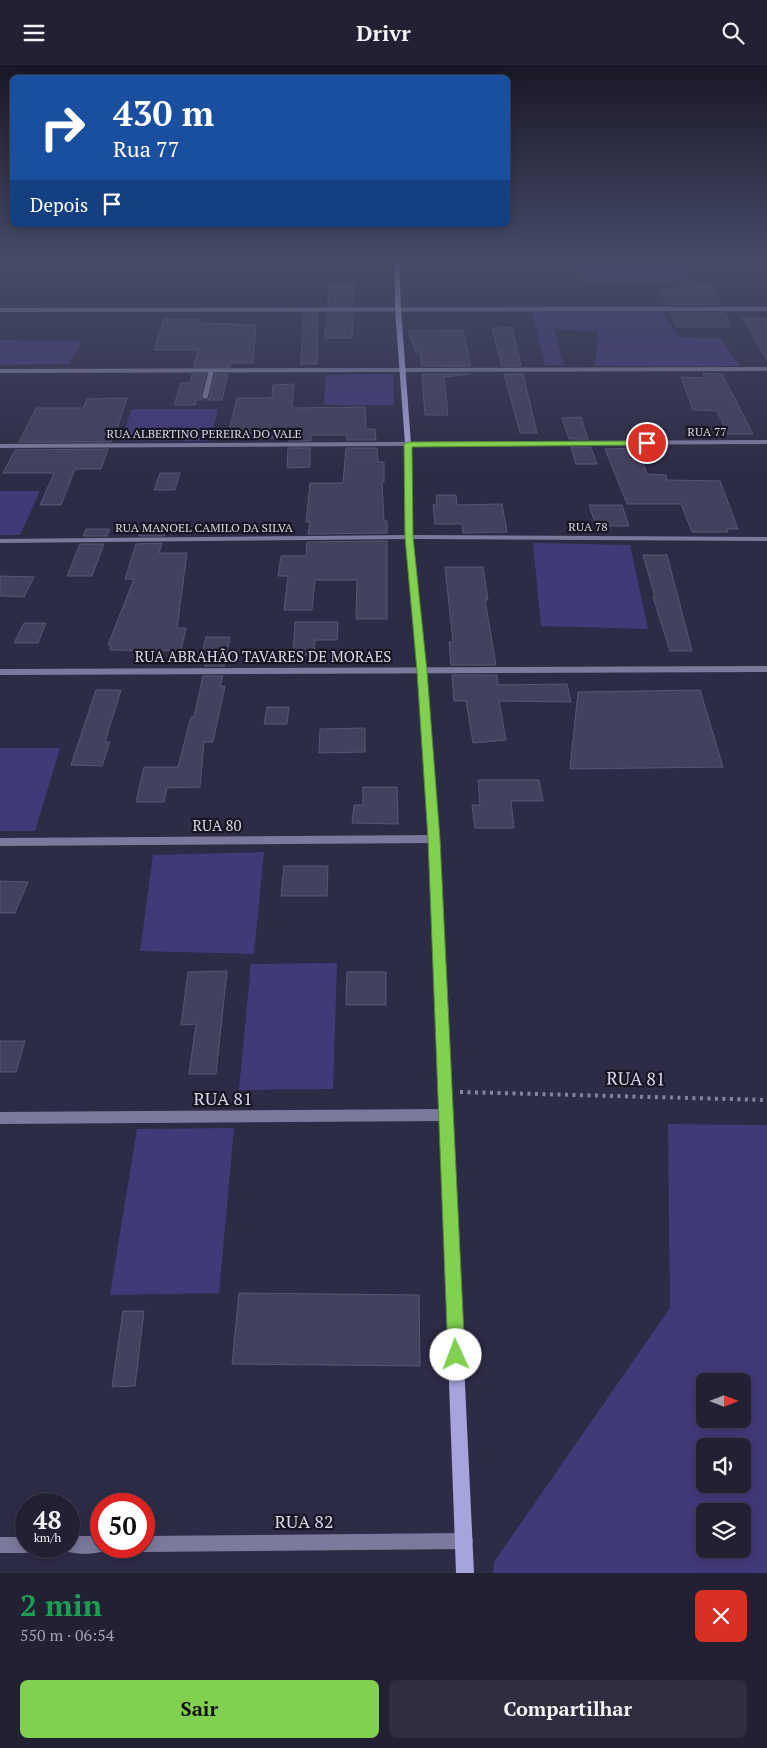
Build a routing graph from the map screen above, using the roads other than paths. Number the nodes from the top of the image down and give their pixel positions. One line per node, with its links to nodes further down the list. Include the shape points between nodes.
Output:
1 (400, 331): 5 (main road)
2 (767, 369): 5 (street)
3 (0, 371): 4 (street)
4 (211, 371): 5 (street); 6 (street)
5 (403, 371): 8 (main road)
6 (204, 397)
7 (767, 443): 8 (street, RUA 77)
8 (408, 444): 9 (street, RUA ALBERTINO PEREIRA DO VALE); 10 (main road)
9 (0, 445)
10 (409, 537): 11 (street, RUA 78); 12 (street, RUA MANOEL CAMILO DA SILVA); 14 (main road)
11 (767, 539)
12 (0, 541)
13 (767, 669): 14 (street, RUA ABRAHÃO TAVARES DE MORAES)
14 (422, 671): 15 (street, RUA ABRAHÃO TAVARES DE MORAES); 16 (main road)
15 (0, 672)
16 (434, 839): 17 (street, RUA 80); 18 (main road)
17 (0, 842)
18 (446, 1115): 19 (street, RUA 81); 20 (main road)
19 (0, 1118)
20 (465, 1541): 21 (street, RUA 82); 24 (main road)
21 (155, 1544)
22 (0, 1545): 23 (street)
23 (15, 1545)
24 (465, 1573)

